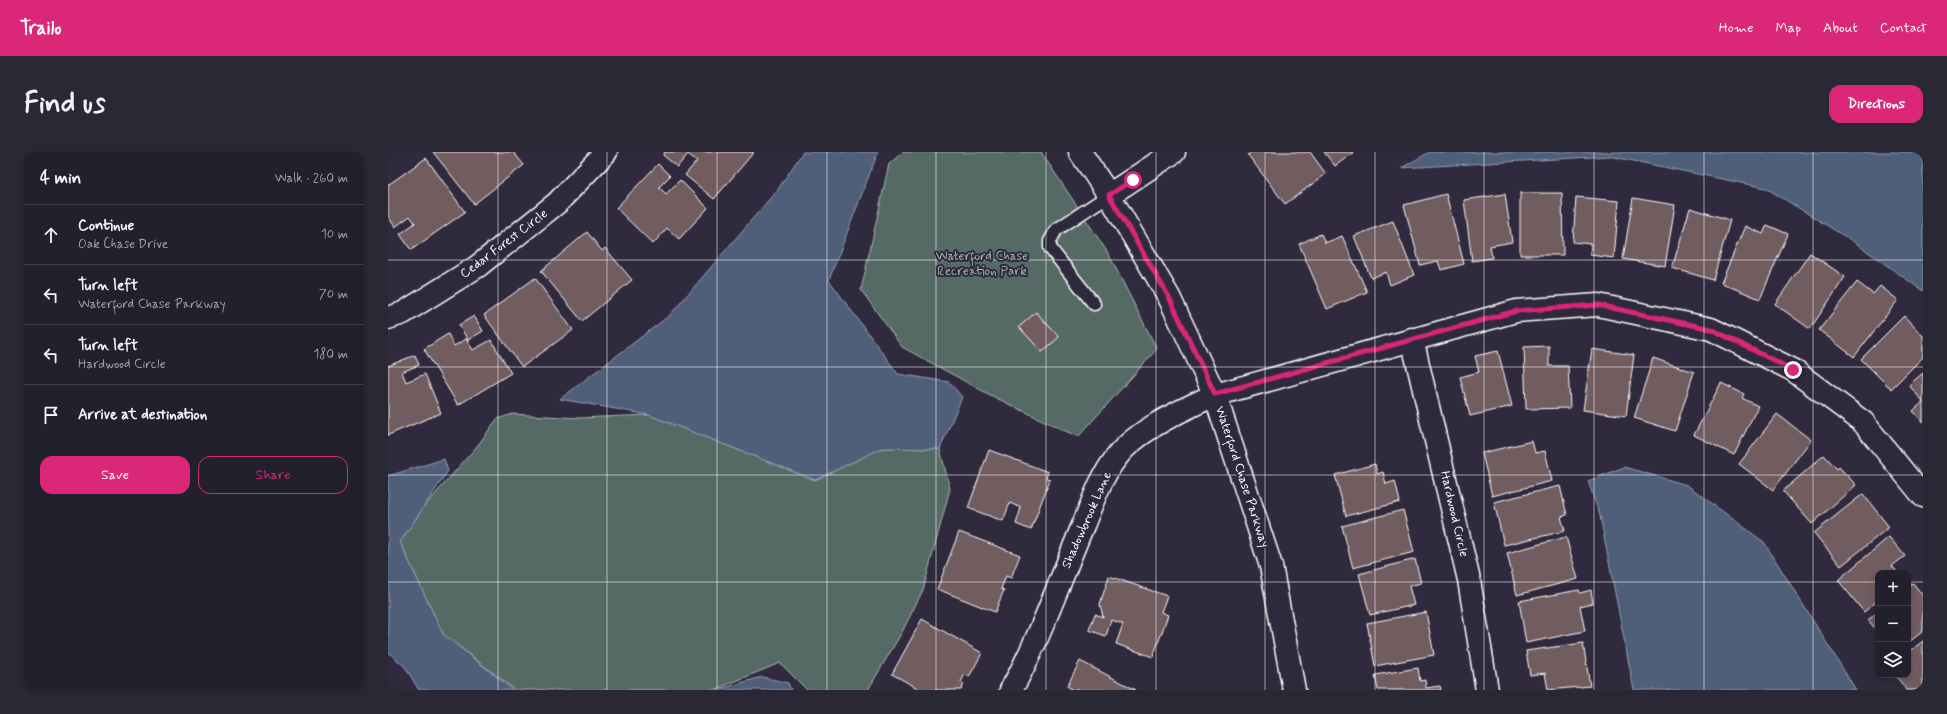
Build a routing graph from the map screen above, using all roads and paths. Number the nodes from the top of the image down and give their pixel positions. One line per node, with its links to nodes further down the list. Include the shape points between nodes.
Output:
1 (606, 152): 6 (street, Cedar Forest Circle, via 557,203 478,266 403,313)
2 (1080, 152): 4 (street, Waterford Chase Parkway)
3 (1174, 152): 4 (street)
4 (1109, 195): 5 (lane, via 1056,230 1050,241 1050,248); 8 (street, Waterford Chase Parkway, via 1169,297)
5 (1094, 304)
6 (388, 318)
7 (1412, 339): 8 (street); 9 (street, via 1516,311 1598,305 1711,329 1793,370 1863,422); 12 (street, Hardwood Circle, via 1469,580)
8 (1215, 394): 10 (street, Shadowbrook Lane, via 1155,426 1116,457 1101,483 1053,602); 11 (street, Waterford Chase Parkway, via 1270,566)
9 (1923, 496)
10 (1011, 690)
11 (1294, 690)
12 (1488, 690)

